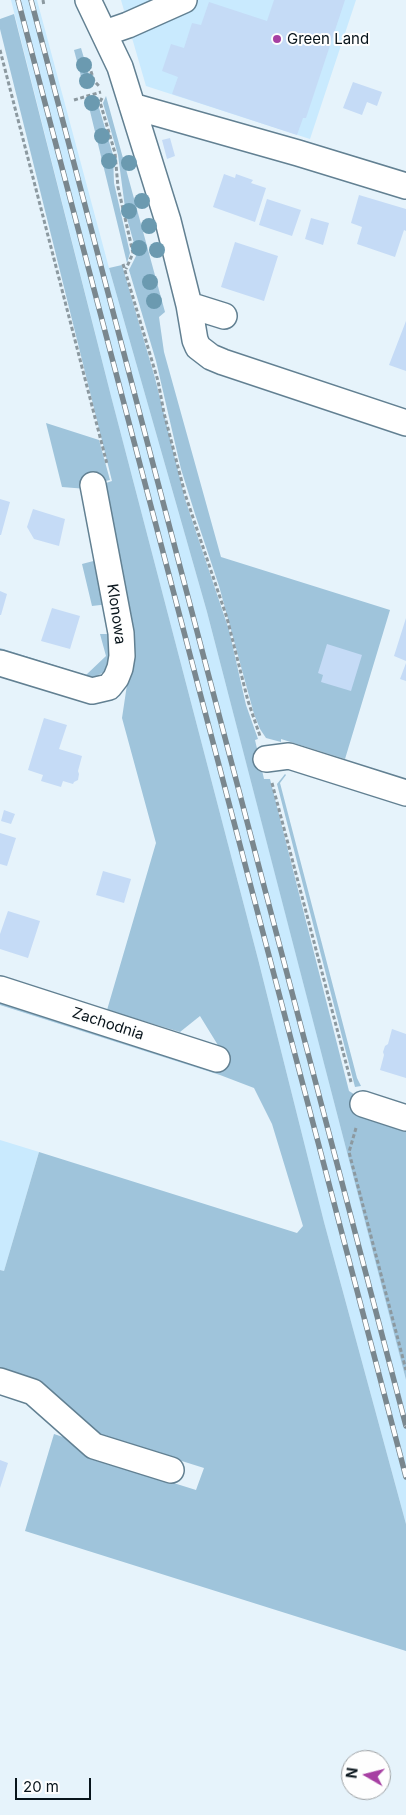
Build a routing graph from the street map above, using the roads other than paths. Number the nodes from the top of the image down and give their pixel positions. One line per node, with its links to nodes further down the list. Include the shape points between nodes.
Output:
1 (88, 0): 3 (street)
2 (184, 0): 3 (street)
3 (105, 32): 4 (street)
4 (132, 106): 5 (street); 6 (street, via 168,221)
5 (406, 186)
6 (189, 305): 7 (street); 8 (street, via 195,340 198,347 211,357)
7 (224, 316)
8 (406, 423)
9 (93, 485): 10 (street, Klonowa, via 121,633 122,656 116,678 109,687 92,691)
10 (0, 663)
11 (266, 759): 12 (street, via 289,756)
12 (406, 793)
13 (0, 990): 14 (street, Zachodnia)
14 (217, 1059)
15 (363, 1104): 16 (street)
16 (406, 1118)
17 (0, 1382): 18 (street, via 33,1392 94,1446)
18 (171, 1470)

